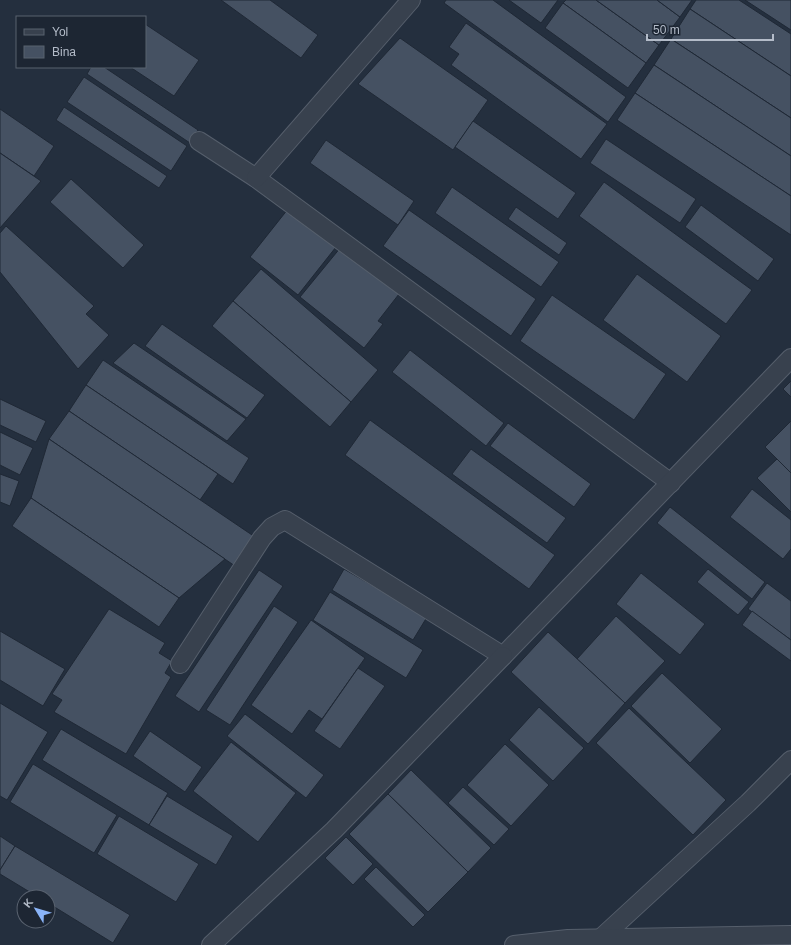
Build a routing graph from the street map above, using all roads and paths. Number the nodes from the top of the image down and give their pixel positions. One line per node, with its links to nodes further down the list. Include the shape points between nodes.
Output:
1 (411, 0): 3 (street)
2 (199, 141): 3 (street)
3 (256, 178): 5 (street)
4 (791, 358): 5 (street)
5 (671, 483): 6 (street)
6 (503, 656): 7 (street, via 285,520 272,527 262,538); 11 (street, via 334,830)
7 (180, 664)
8 (791, 760): 10 (street)
9 (791, 934): 10 (street)
10 (601, 938): 12 (street)
11 (211, 945)
12 (514, 945)

